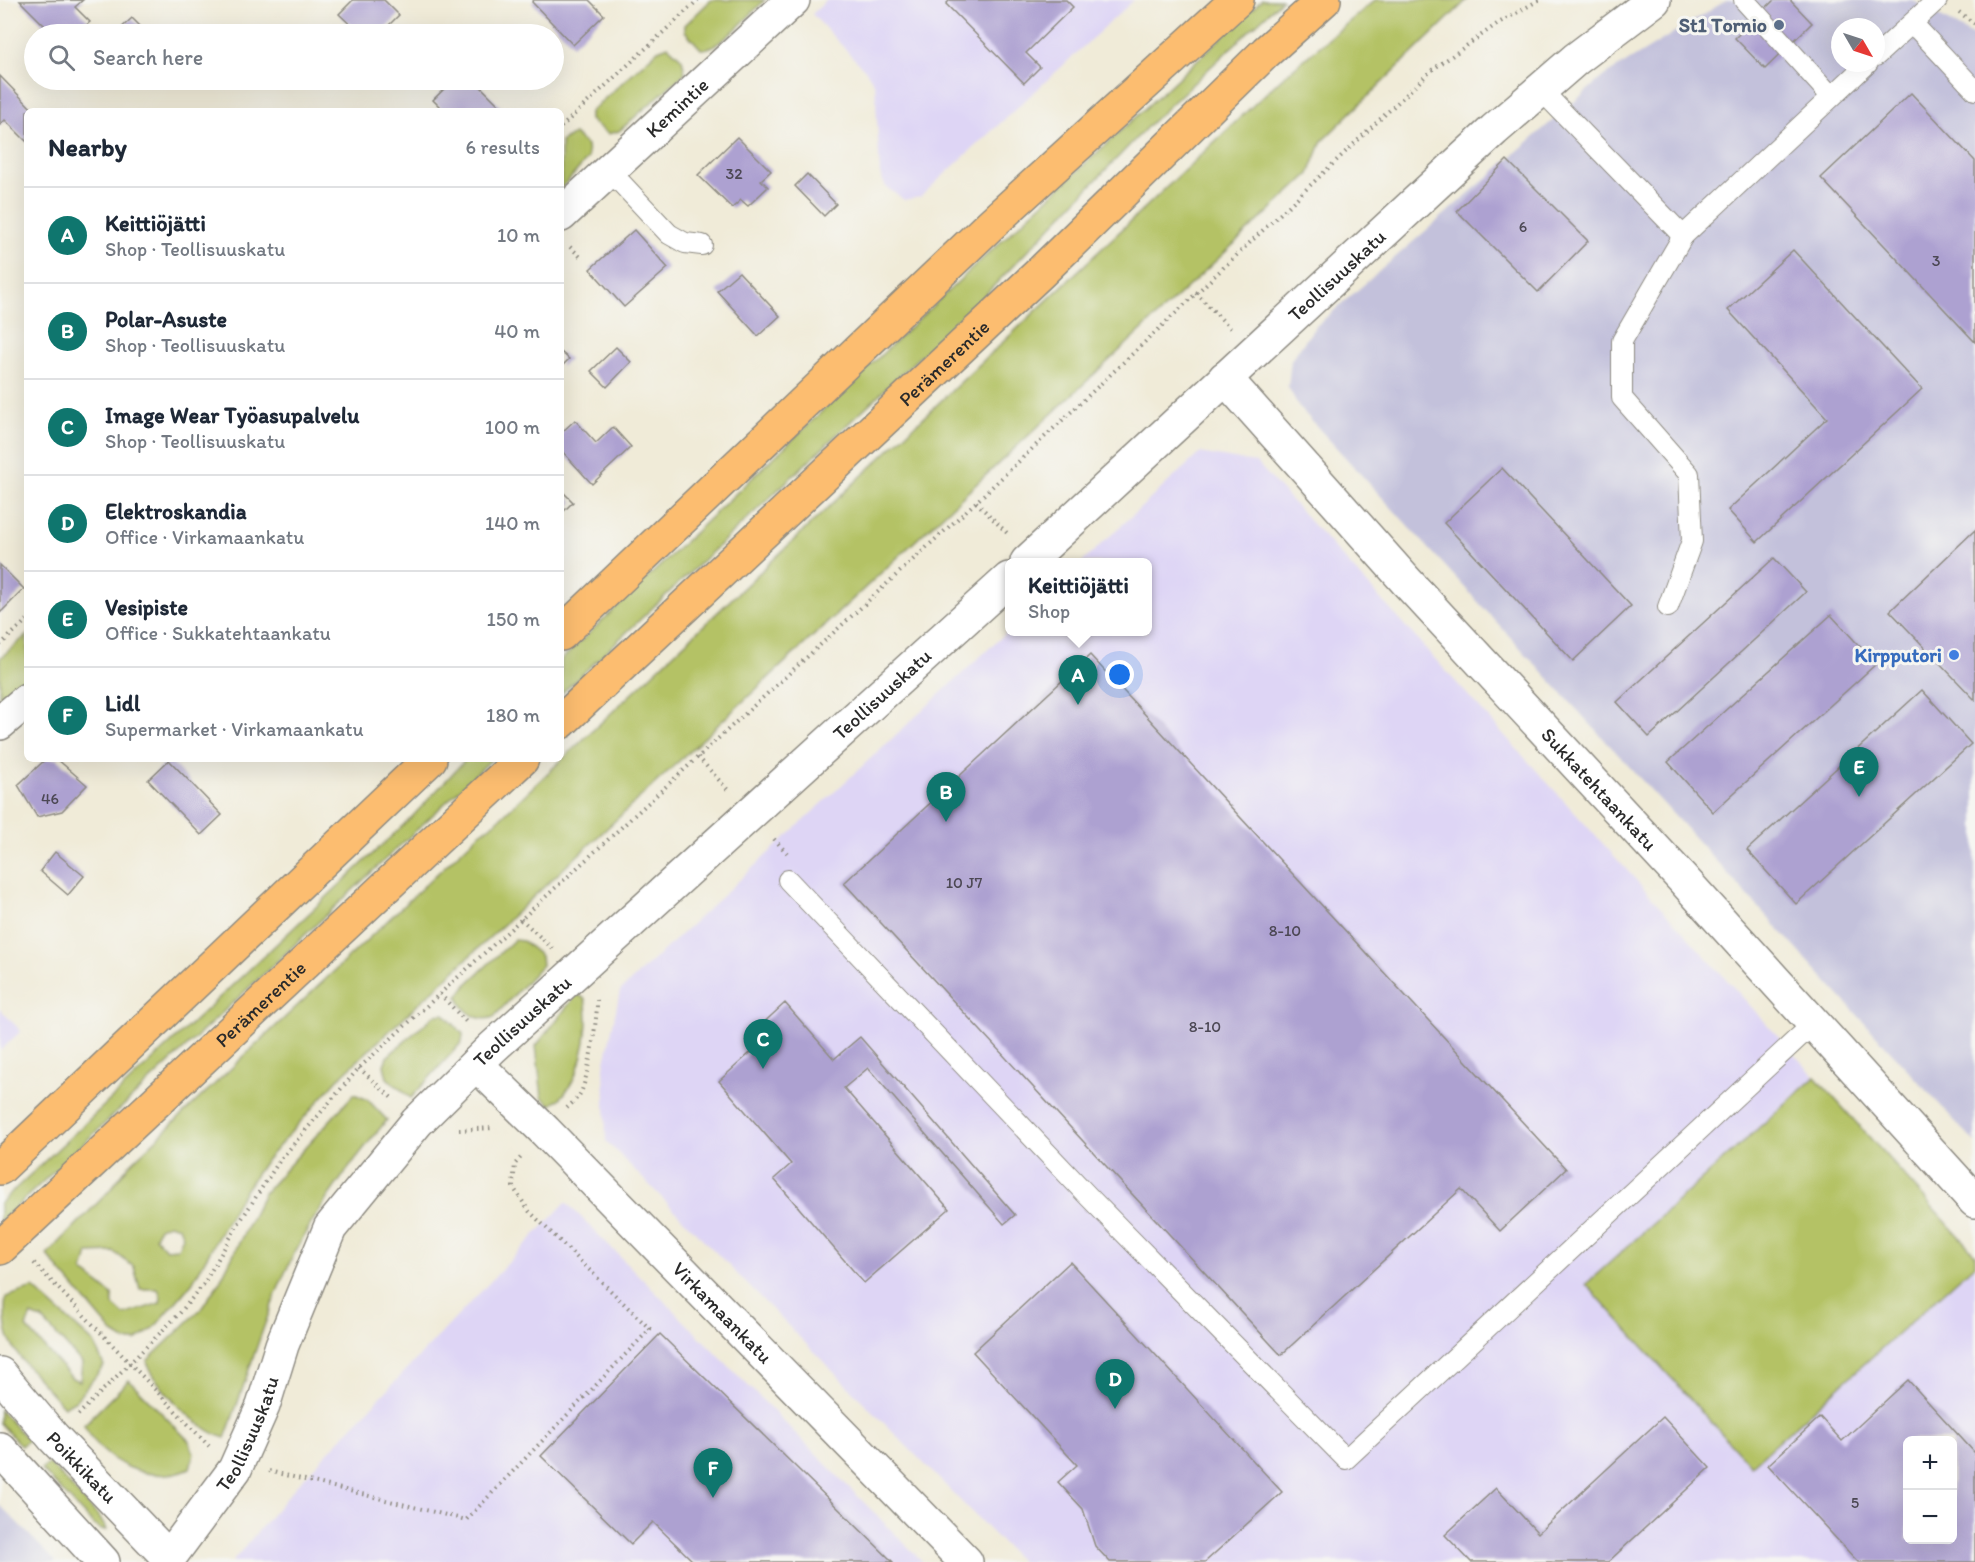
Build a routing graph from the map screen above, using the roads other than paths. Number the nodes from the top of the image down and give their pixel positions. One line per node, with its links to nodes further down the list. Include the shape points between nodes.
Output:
1 (793, 0): 13 (street, Kemintie)
2 (1237, 0): 21 (highway, via 981,233)
3 (1324, 0): 23 (highway, Perämerentie, via 1041,272)
4 (1654, 0): 10 (street, Teollisuuskatu)
5 (1744, 0): 12 (lane)
6 (1937, 0): 7 (lane)
7 (1913, 24): 8 (lane); 11 (lane)
8 (1885, 48)
9 (1859, 72): 12 (lane)
10 (1541, 90): 15 (lane); 17 (street, Teollisuuskatu)
11 (1975, 90)
12 (1831, 96): 15 (lane)
13 (609, 170): 14 (street, Kemintie); 16 (lane, via 669,234 685,243)
14 (564, 212)
15 (1683, 236): 20 (lane, via 1622,341 1622,398 1689,474 1692,541)
16 (702, 245)
17 (1225, 378): 18 (street, Teollisuuskatu); 28 (street, Sukkatehtaankatu)
18 (1031, 558)
19 (1005, 583): 29 (street, Teollisuuskatu)
20 (1668, 607)
21 (564, 631)
22 (24, 703): 24 (street)
23 (564, 719)
24 (0, 723)
25 (427, 762): 30 (highway)
26 (519, 762): 32 (highway, Perämerentie)
27 (789, 880): 28 (lane, via 1346,1459)
28 (1813, 1024): 31 (street, Sukkatehtaankatu)
29 (484, 1056): 35 (street, Teollisuuskatu, via 417,1122 330,1228 235,1469); 37 (street, Virkamaankatu, via 537,1140)
30 (0, 1168)
31 (1975, 1201)
32 (0, 1248)
33 (0, 1374): 35 (street, Poikkikatu)
34 (0, 1449): 36 (street)
35 (167, 1560)
36 (104, 1562)
37 (966, 1562)

